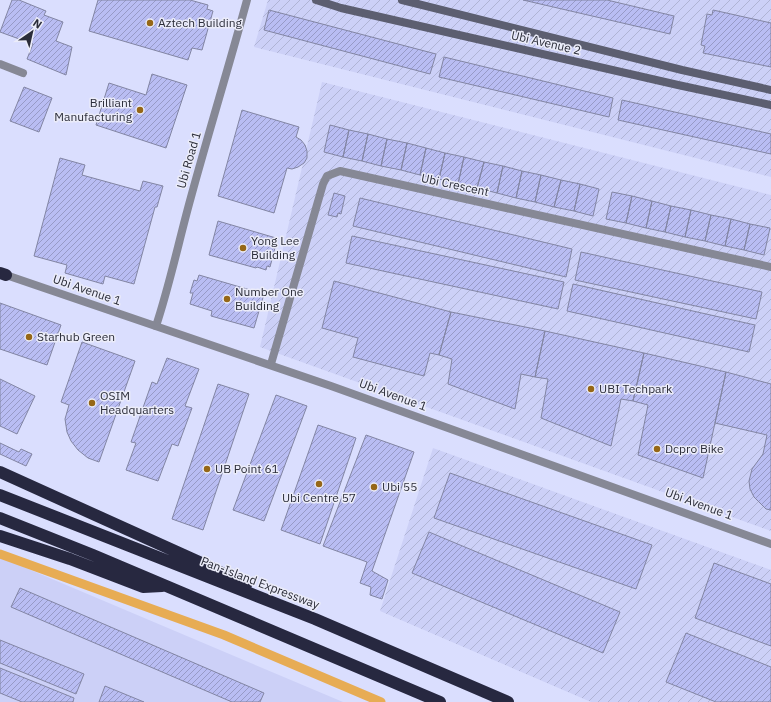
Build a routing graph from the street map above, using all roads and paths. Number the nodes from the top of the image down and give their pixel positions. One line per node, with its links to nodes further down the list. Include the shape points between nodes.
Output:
1 (247, 0): 10 (street, Ubi Road 1)
2 (316, 0): 7 (main road, Ubi Avenue 2, via 341,8 678,86)
3 (402, 0): 6 (main road, Ubi Avenue 2)
4 (0, 64): 5 (street)
5 (23, 73)
6 (771, 90)
7 (771, 105)
8 (771, 267): 11 (street, Ubi Crescent, via 340,171 327,176 323,184)
9 (3, 274): 10 (street, Ubi Avenue 1)
10 (156, 326): 11 (street, Ubi Avenue 1)
11 (270, 364): 16 (street, Ubi Avenue 1)
12 (0, 472): 18 (highway, via 208,566)
13 (0, 495): 18 (highway, Pan-Island Expressway)
14 (0, 518): 17 (highway)
15 (0, 536): 17 (highway, via 143,587)
16 (771, 544)
17 (163, 586): 19 (highway)
18 (315, 619): 20 (highway, Pan-Island Expressway)
19 (440, 702)
20 (508, 702)

